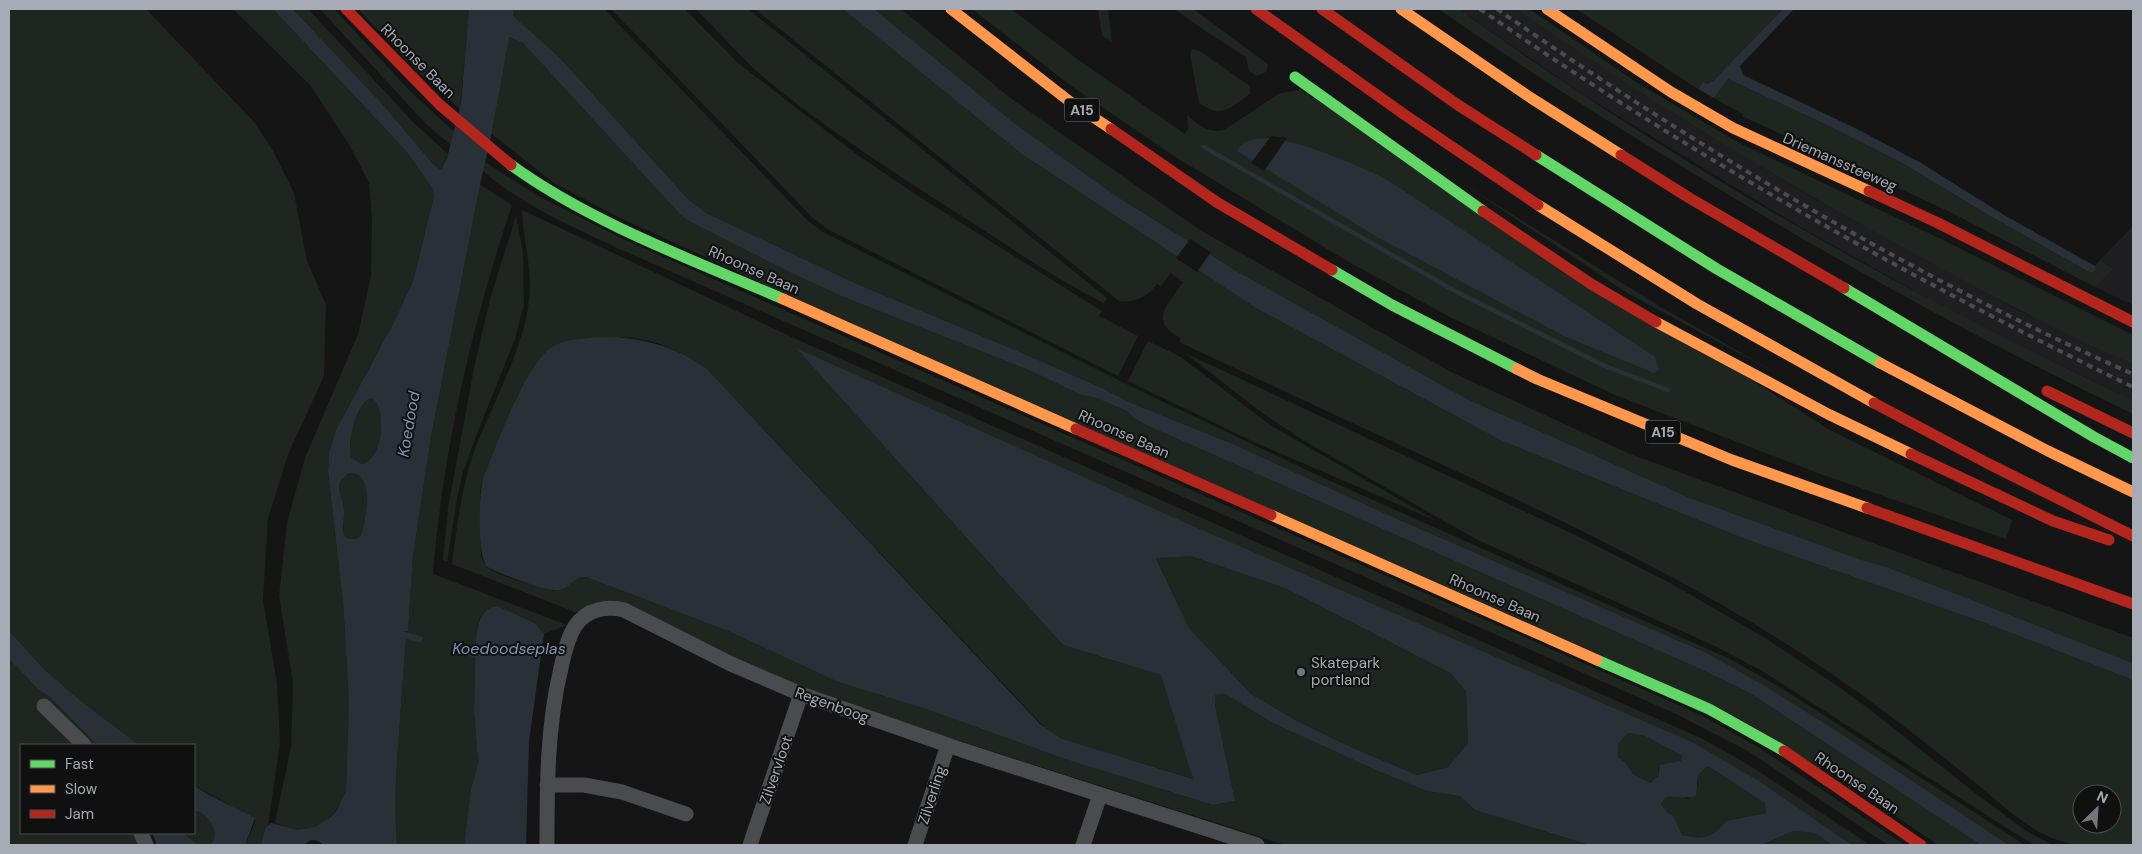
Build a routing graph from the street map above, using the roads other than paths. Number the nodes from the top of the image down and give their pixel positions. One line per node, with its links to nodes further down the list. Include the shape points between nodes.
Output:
1 (346, 9): 30 (main road, Rhoonse Baan, via 402,69 502,158 535,181 613,224 1709,709 1774,745)
2 (951, 9): 17 (main road, A15, via 1069,101 1218,203 1392,305 1537,379 1732,460)
3 (1256, 9): 15 (main road, via 1443,141 1615,254 1876,405)
4 (1322, 9): 14 (main road, via 1476,117 1704,261 1918,383)
5 (1401, 9): 8 (main road, via 1531,98 1691,199)
6 (1547, 9): 9 (main road, Driemanssteeweg, via 1671,92 1733,128 1938,223)
7 (1295, 77): 16 (main road, via 1479,209 1592,284 1677,334 1828,414 1958,476 2053,520)
8 (1902, 321): 10 (main road); 13 (main road)
9 (2133, 322)
10 (2009, 373)
11 (2036, 386): 12 (main road)
12 (2133, 433)
13 (2133, 458)
14 (2133, 492)
15 (2133, 536)
16 (2124, 546)
17 (2133, 604)
18 (801, 694): 21 (street, Regenboog); 22 (street, Regenboog, via 731,664 624,610 606,608 593,612 575,625 565,653 548,745); 26 (street, Zilvervloot)
19 (44, 706): 20 (street)
20 (83, 744)
21 (948, 745): 23 (street, Regenboog); 27 (street, Zilverling)
22 (547, 786): 24 (street, via 584,785 622,792); 25 (street, Regenboog)
23 (1100, 795): 28 (street); 29 (street, Regenboog)
24 (686, 814)
25 (547, 845)
26 (750, 845)
27 (915, 845)
28 (1083, 845)
29 (1257, 845)
30 (1921, 845)

